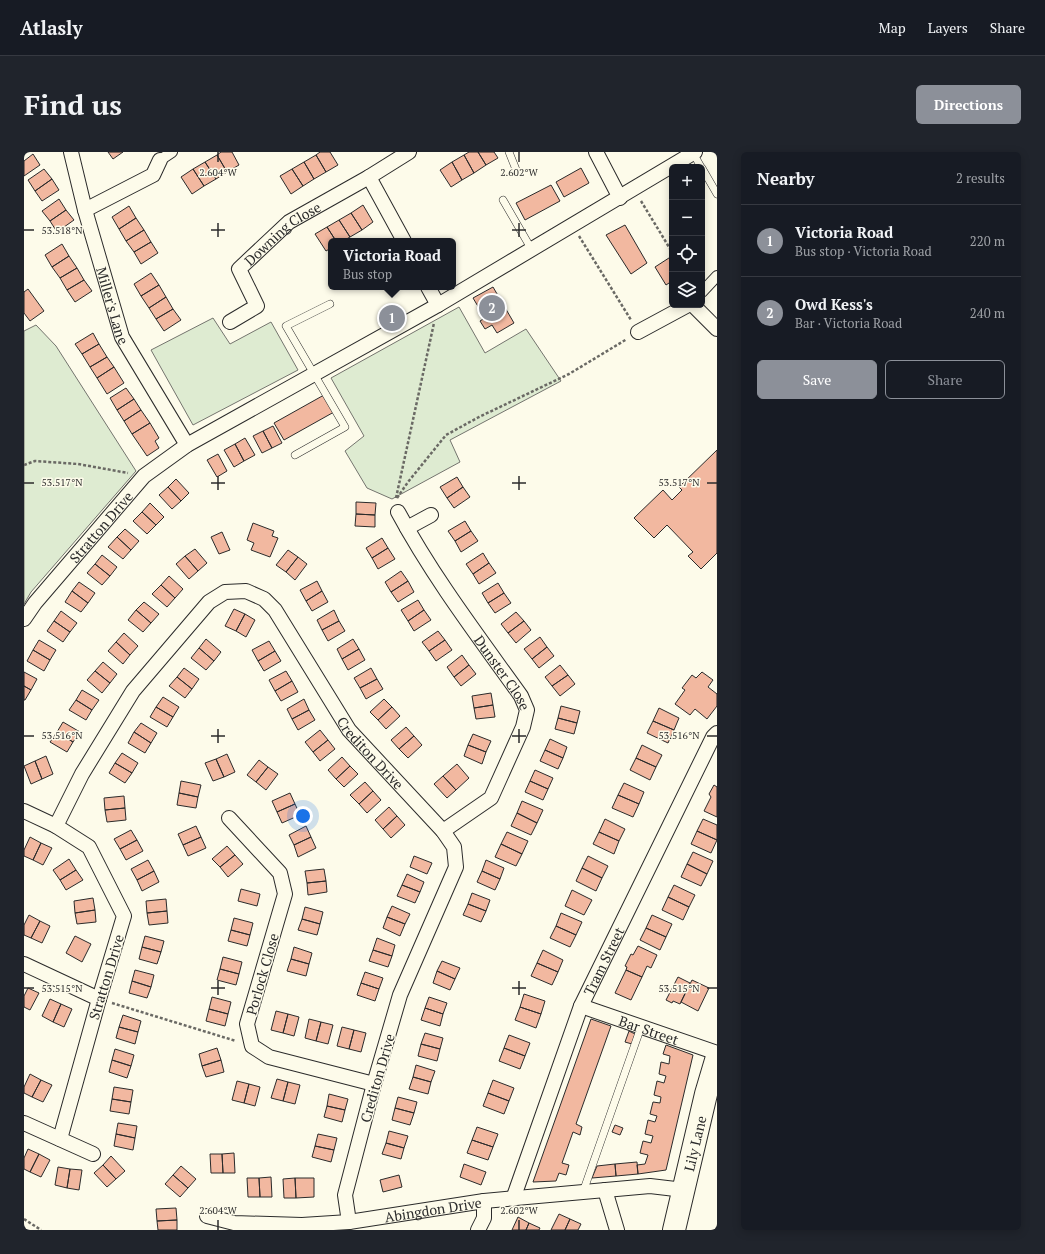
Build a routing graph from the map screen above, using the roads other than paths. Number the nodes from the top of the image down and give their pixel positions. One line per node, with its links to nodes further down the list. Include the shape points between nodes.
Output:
1 (71, 152): 15 (street, Miller's Lane)
2 (172, 152): 7 (street)
3 (409, 152): 11 (street, Downing Close)
4 (509, 152): 9 (lane)
5 (596, 152): 13 (street)
6 (694, 153): 8 (lane); 13 (street, Stratton Drive)
7 (160, 160): 15 (street, via 153,175)
8 (700, 164)
9 (517, 172)
10 (705, 173): 12 (lane)
11 (369, 177): 16 (street); 25 (street, Downing Close, via 289,222 240,269 257,306)
12 (717, 194)
13 (620, 198): 17 (street, Stratton Drive)
14 (503, 200): 17 (lane)
15 (85, 210): 29 (street, Miller's Lane, via 122,337)
16 (402, 238)
17 (532, 250): 22 (street, Stratton Drive)
18 (717, 276): 19 (street)
19 (705, 289)
20 (430, 290): 22 (street)
21 (330, 304): 28 (lane, via 286,326)
22 (438, 305): 28 (street, Stratton Drive)
23 (682, 308): 27 (street)
24 (696, 308): 26 (street)
25 (230, 322)
26 (717, 329)
27 (638, 332)
28 (314, 374): 29 (street, Stratton Drive); 30 (lane, via 345,427)
29 (187, 445): 34 (street, Stratton Drive, via 144,476)
30 (295, 455)
31 (398, 512): 33 (street, Dunster Close)
32 (431, 515): 33 (street)
33 (407, 528): 39 (street, Dunster Close, via 461,613 521,696 527,710 523,727 491,798)
34 (24, 619)
35 (716, 737): 42 (street, Tram Street)
36 (24, 811): 38 (street, Stratton Drive)
37 (229, 818): 46 (street, Porlock Close, via 280,873 285,894 247,1024 252,1046 269,1057)
38 (56, 826): 39 (street, Crediton Drive, via 82,774 133,691 209,602 225,592 246,591 264,599 275,610 349,730); 41 (street, Stratton Drive, via 89,847 124,916)
39 (443, 831): 46 (street, Crediton Drive, via 454,847 456,867 400,995)
40 (24, 964): 41 (street)
41 (98, 999): 48 (street, Stratton Drive)
42 (581, 1006): 43 (street, Bar Street); 53 (street, Tram Street)
43 (641, 1027): 44 (street, Bar Street); 52 (lane)
44 (717, 1053)
45 (717, 1057): 51 (main road, Lily Lane)
46 (374, 1084): 56 (street, Crediton Drive, via 345,1195)
47 (24, 1123): 48 (street)
48 (60, 1139): 49 (street)
49 (93, 1154)
50 (605, 1190): 51 (street, Abingdon Drive, via 650,1186); 52 (street, Abingdon Drive); 58 (street)
51 (684, 1190): 59 (main road, Lily Lane)
52 (583, 1192): 53 (street, Abingdon Drive)
53 (513, 1199): 54 (street, Abingdon Drive)
54 (484, 1201): 56 (street, Abingdon Drive); 57 (street, via 484,1218)
55 (207, 1216): 56 (street, Abingdon Drive, via 234,1223 302,1225)
56 (349, 1222)
57 (478, 1230)
58 (617, 1230)
59 (674, 1230)

